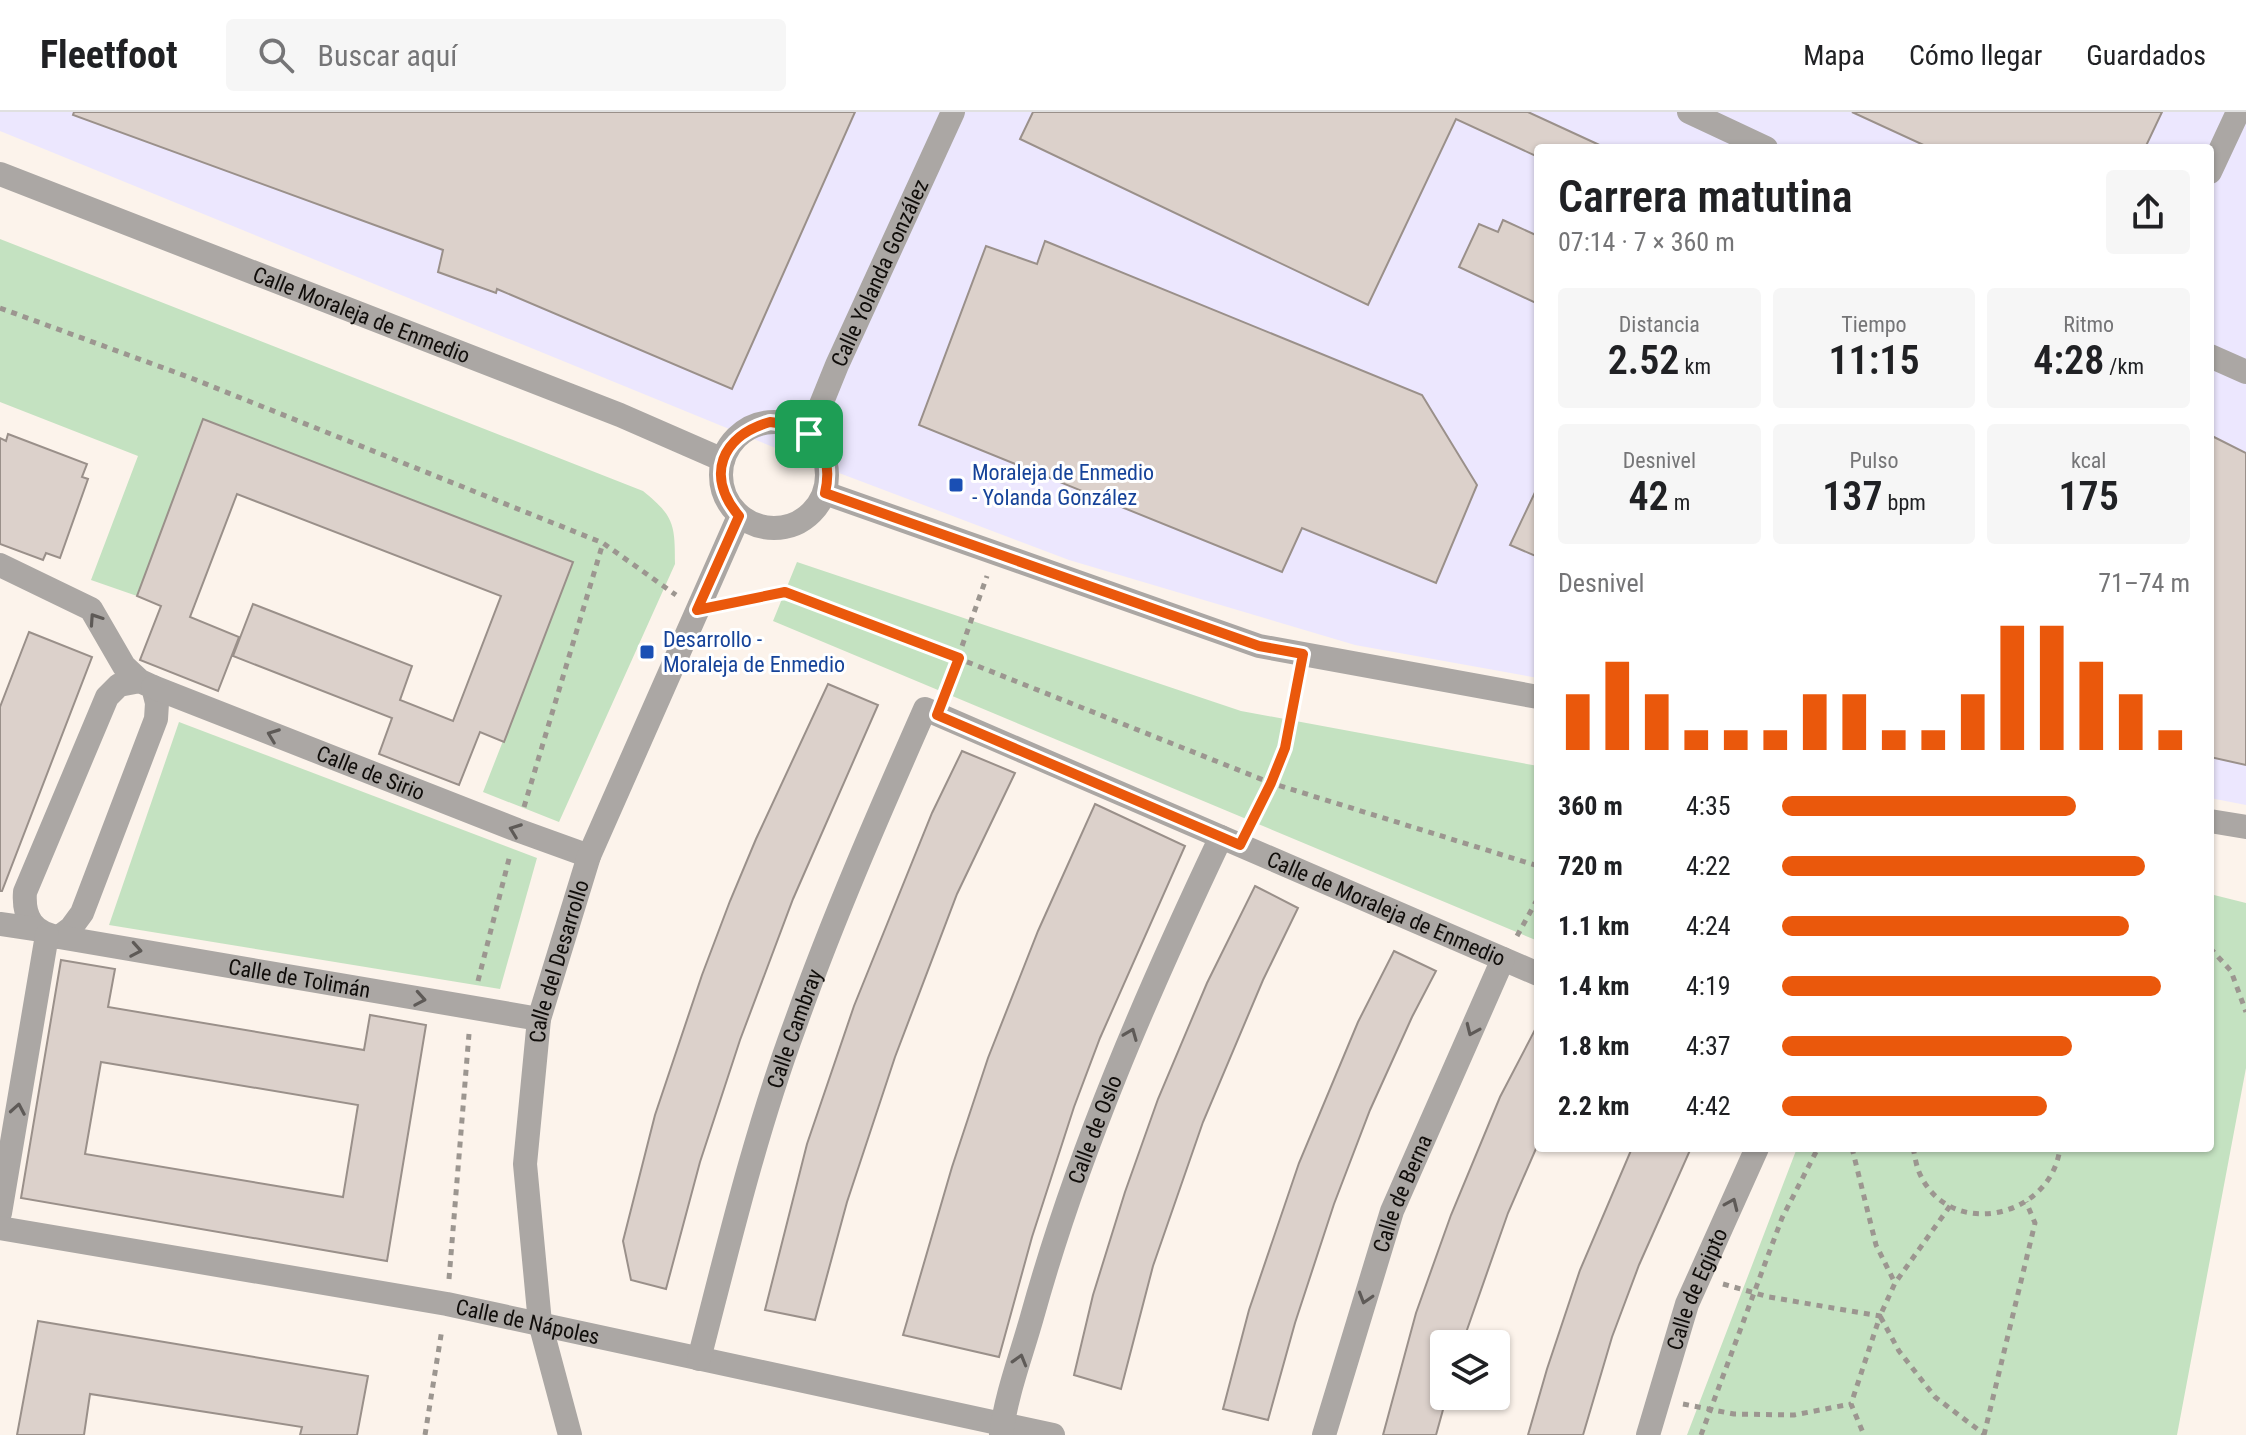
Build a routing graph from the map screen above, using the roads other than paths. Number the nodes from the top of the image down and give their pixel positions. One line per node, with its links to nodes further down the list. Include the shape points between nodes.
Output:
1 (953, 112): 9 (street, Calle Yolanda González)
2 (1689, 112): 4 (street)
3 (2238, 112): 5 (street)
4 (1757, 144)
5 (2214, 163)
6 (0, 174): 10 (street, Calle Moraleja de Enmedio)
7 (2214, 358): 8 (street)
8 (2246, 372)
9 (809, 434): 10 (street, via 791,424 749,428 733,441); 11 (street, via 827,467)
10 (723, 460): 12 (street, via 723,490)
11 (825, 493): 12 (street, via 815,511 798,524 757,527); 15 (street, via 1259,646)
12 (739, 516): 20 (street, Calle del Desarrollo)
13 (0, 565): 14 (street, Calle de Sirio, one-way to 13, via 124,666 91,609)
14 (147, 684): 20 (street, Calle de Sirio, one-way to 14); 22 (street, via 156,719 82,913 71,928); 22 (street, via 119,685 107,697 25,892 24,907)
15 (1534, 696)
16 (931, 712): 19 (street, Calle de Moraleja de Enmedio); 30 (street, Calle Cambray, via 859,861 794,1026 744,1186)
17 (2214, 822): 18 (street)
18 (2246, 827)
19 (1230, 841): 23 (street, Calle de Moraleja de Enmedio); 31 (street, Calle de Oslo, one-way to 19, via 1048,1259 1099,1115 1156,974)
20 (589, 856): 25 (street, Calle del Desarrollo)
21 (0, 924): 22 (street, Calle de Tolimán)
22 (47, 934): 25 (street, Calle de Tolimán, one-way to 25); 27 (street, one-way to 22)
23 (1503, 959): 24 (street, Calle de Moraleja de Enmedio); 34 (street, Calle de Berna, one-way to 34, via 1392,1211)
24 (1534, 972)
25 (539, 1019): 29 (street, Calle del Desarrollo, via 525,1164)
26 (1755, 1152): 35 (street, Calle de Egipto, one-way to 26, via 1687,1304)
27 (0, 1213)
28 (0, 1228): 29 (street, Calle de Nápoles)
29 (540, 1323): 30 (street, Calle de Nápoles); 32 (street, Calle del Desarrollo)
30 (699, 1359): 31 (street, Calle de Nápoles)
31 (1001, 1430): 33 (street, Calle de Nápoles)
32 (570, 1435)
33 (1053, 1435)
34 (1324, 1435)
35 (1648, 1435)

